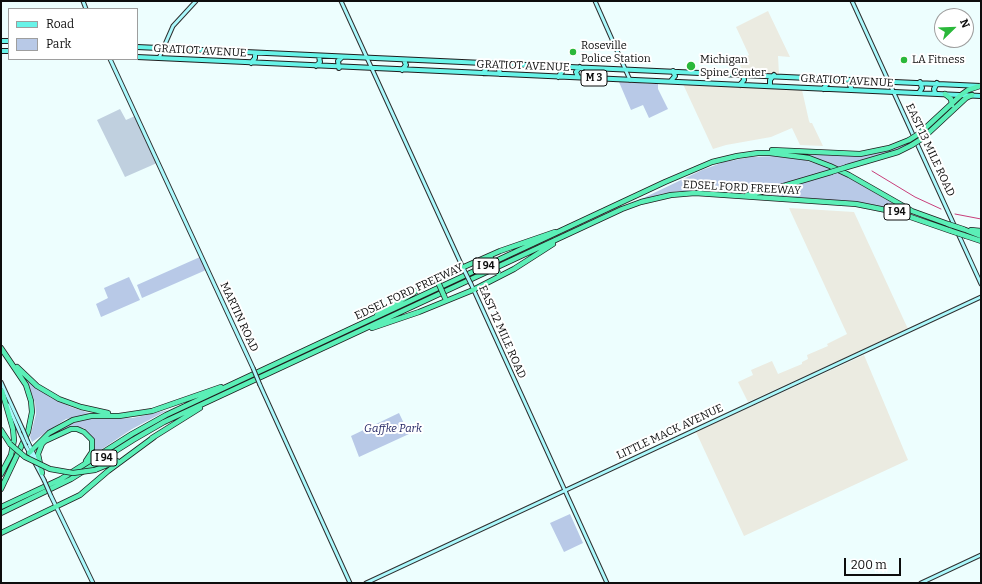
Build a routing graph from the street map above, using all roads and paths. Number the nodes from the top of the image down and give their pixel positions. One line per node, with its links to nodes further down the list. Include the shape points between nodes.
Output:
1 (196, 1): 6 (main road, via 173,26)
2 (341, 1): 13 (main road, EAST 12 MILE ROAD)
3 (594, 1): 26 (main road)
4 (852, 1): 40 (main road, EAST 13 MILE ROAD)
5 (138, 47): 6 (main road, GRATIOT AVENUE / M 3)
6 (163, 48): 7 (main road, GRATIOT AVENUE / M 3); 12 (main road)
7 (255, 53): 8 (main road, GRATIOT AVENUE / M 3); 17 (main road)
8 (273, 54): 9 (main road, GRATIOT AVENUE / M 3); 19 (main road, via 268,58)
9 (319, 56): 11 (main road, GRATIOT AVENUE / M 3); 21 (main road, via 320,62)
10 (138, 57): 12 (main road, GRATIOT AVENUE / M 3)
11 (342, 57): 13 (main road, GRATIOT AVENUE / M 3); 24 (main road, via 338,61)
12 (159, 58): 17 (main road, GRATIOT AVENUE / M 3)
13 (367, 58): 15 (main road, GRATIOT AVENUE / M 3); 25 (main road, EAST 12 MILE ROAD)
14 (110, 60): 98 (main road, MARTIN ROAD, bridge)
15 (404, 60): 16 (main road, GRATIOT AVENUE / M 3); 27 (main road, via 406,65)
16 (422, 60): 18 (main road, GRATIOT AVENUE / M 3); 28 (main road, via 418,66)
17 (251, 63): 19 (main road, GRATIOT AVENUE / M 3)
18 (486, 63): 20 (main road, GRATIOT AVENUE / M 3); 31 (main road, via 487,68)
19 (268, 64): 21 (main road, GRATIOT AVENUE / M 3)
20 (502, 64): 22 (main road, GRATIOT AVENUE / M 3); 32 (main road)
21 (316, 66): 24 (main road, GRATIOT AVENUE / M 3)
22 (561, 66): 23 (main road, GRATIOT AVENUE / M 3); 35 (main road, via 562,72)
23 (580, 67): 26 (main road, GRATIOT AVENUE / M 3); 36 (main road, via 576,72)
24 (339, 68): 25 (main road, GRATIOT AVENUE / M 3)
25 (371, 68): 27 (main road, GRATIOT AVENUE / M 3); 67 (main road, EAST 12 MILE ROAD)
26 (626, 68): 29 (main road, GRATIOT AVENUE / M 3); 39 (main road)
27 (402, 70): 28 (main road, GRATIOT AVENUE / M 3)
28 (419, 70): 31 (main road, GRATIOT AVENUE / M 3)
29 (674, 71): 30 (main road, GRATIOT AVENUE / M 3); 41 (main road, via 675,76)
30 (700, 72): 33 (main road, GRATIOT AVENUE / M 3); 42 (main road, via 695,77)
31 (483, 74): 32 (main road, GRATIOT AVENUE / M 3)
32 (500, 74): 35 (main road, GRATIOT AVENUE / M 3)
33 (743, 74): 34 (main road, GRATIOT AVENUE / M 3); 45 (main road, via 744,80)
34 (774, 75): 37 (main road, GRATIOT AVENUE / M 3); 46 (main road, via 770,80)
35 (558, 76): 36 (main road, GRATIOT AVENUE / M 3)
36 (578, 77): 39 (main road, GRATIOT AVENUE / M 3)
37 (826, 78): 38 (main road, GRATIOT AVENUE / M 3); 48 (main road, via 827,84)
38 (854, 79): 40 (main road, GRATIOT AVENUE / M 3); 49 (main road, via 850,85)
39 (630, 80): 41 (main road, GRATIOT AVENUE / M 3)
40 (888, 80): 43 (main road, GRATIOT AVENUE / M 3); 50 (main road, EAST 13 MILE ROAD)
41 (671, 81): 42 (main road, GRATIOT AVENUE / M 3)
42 (696, 82): 45 (main road, GRATIOT AVENUE / M 3)
43 (920, 82): 44 (main road, GRATIOT AVENUE / M 3); 51 (main road, via 922,88)
44 (937, 83): 47 (main road, GRATIOT AVENUE / M 3); 52 (main road)
45 (740, 85): 46 (main road, GRATIOT AVENUE / M 3)
46 (770, 86): 48 (main road, GRATIOT AVENUE / M 3)
47 (981, 86): 54 (highway)
48 (823, 88): 49 (main road, GRATIOT AVENUE / M 3)
49 (852, 90): 50 (main road, GRATIOT AVENUE / M 3)
50 (893, 92): 51 (main road, GRATIOT AVENUE / M 3); 70 (main road, EAST 13 MILE ROAD)
51 (919, 93): 52 (main road, GRATIOT AVENUE / M 3)
52 (935, 93): 53 (main road, GRATIOT AVENUE / M 3)
53 (945, 94): 54 (main road, GRATIOT AVENUE / M 3); 57 (highway, via 951,99)
54 (961, 95): 55 (main road, GRATIOT AVENUE / M 3); 57 (highway)
55 (972, 95): 56 (main road, GRATIOT AVENUE / M 3); 59 (highway, bridge, via 912,146 770,190)
56 (981, 96)
57 (952, 105): 58 (highway, bridge, via 920,133 890,148 860,154 759,151 733,154)
58 (712, 162): 60 (highway, EDSEL FORD FREEWAY / I 94); 61 (highway, EDSEL FORD FREEWAY / I 94, bridge, via 758,153 809,158 843,172 912,211)
59 (740, 196): 63 (highway, EDSEL FORD FREEWAY / I 94, via 695,193 665,196 627,207); 65 (highway, EDSEL FORD FREEWAY / I 94, bridge, via 864,206 896,212)
60 (606, 211): 66 (highway); 74 (highway, EDSEL FORD FREEWAY / I 94)
61 (963, 229): 62 (highway); 64 (highway, I 94)
62 (981, 231)
63 (573, 232): 68 (highway); 75 (highway, EDSEL FORD FREEWAY / I 94)
64 (981, 236)
65 (981, 241)
66 (489, 257): 67 (highway); 68 (highway, bridge)
67 (464, 269): 69 (highway); 71 (main road, EAST 12 MILE ROAD, bridge)
68 (498, 275): 71 (highway)
69 (439, 281): 73 (highway, bridge); 74 (highway, via 417,290)
70 (981, 284)
71 (473, 290): 73 (highway); 91 (main road, EAST 12 MILE ROAD)
72 (981, 297): 91 (main road, LITTLE MACK AVENUE)
73 (447, 299): 75 (highway, via 392,322)
74 (366, 322): 78 (highway, EDSEL FORD FREEWAY / I 94)
75 (356, 333): 81 (highway, EDSEL FORD FREEWAY / I 94)
76 (1, 348): 77 (highway)
77 (9, 358): 82 (highway, via 37,386 67,403 103,413); 90 (highway, via 27,388 32,412 28,432)
78 (249, 377): 82 (highway, via 161,409); 86 (highway, EDSEL FORD FREEWAY / I 94, via 151,423)
79 (1, 382): 85 (main road, bridge)
80 (1, 391): 85 (main road, bridge); 88 (highway, via 14,440 11,455)
81 (207, 402): 84 (highway); 94 (highway, EDSEL FORD FREEWAY / I 94, via 144,433 60,485)
82 (134, 414): 85 (highway, via 91,416 73,420 49,433)
83 (1, 430): 84 (highway, bridge, via 10,444 25,457 50,469 73,473 95,470 116,462)
84 (154, 437): 93 (highway, via 80,495)
85 (30, 451): 87 (main road); 89 (main road)
86 (76, 470): 87 (highway, via 88,459 93,447 87,433 74,429 52,437 42,444 38,454); 92 (highway, EDSEL FORD FREEWAY / I 94)
87 (42, 473): 89 (main road)
88 (1, 474)
89 (44, 480): 93 (main road, bridge)
90 (1, 489)
91 (564, 490): 99 (main road, LITTLE MACK AVENUE); 100 (main road, EAST 12 MILE ROAD)
92 (1, 507)
93 (56, 507): 95 (highway); 97 (main road)
94 (1, 513)
95 (1, 533)
96 (981, 555): 101 (main road)
97 (93, 583)
98 (350, 583)
99 (366, 583)
100 (607, 583)
101 (921, 583)

